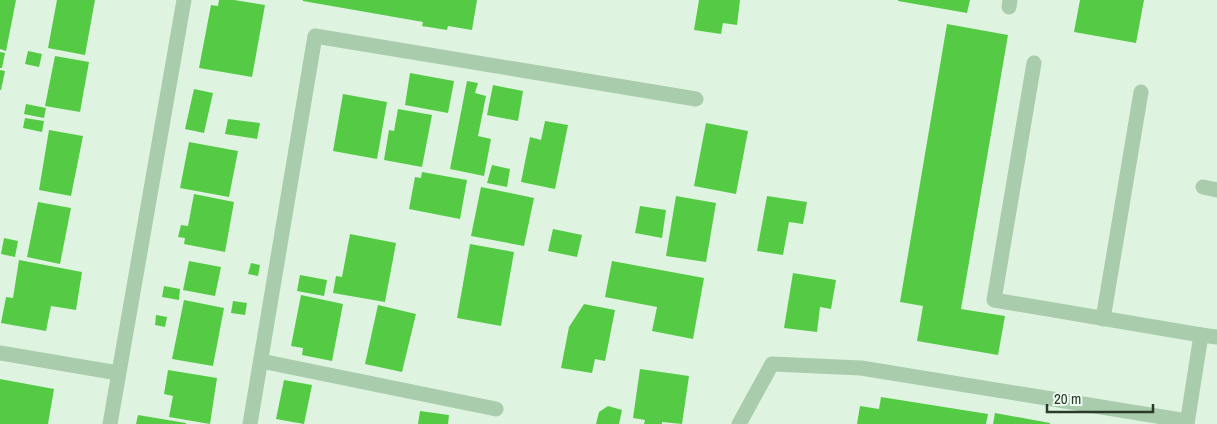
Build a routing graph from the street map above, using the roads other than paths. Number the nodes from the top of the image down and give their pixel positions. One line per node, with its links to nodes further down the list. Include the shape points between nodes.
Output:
1 (184, 0): 10 (street)
2 (1034, 63): 5 (street, via 994,300)
3 (1141, 92): 5 (street)
4 (696, 99): 9 (street, via 315,36)
5 (1102, 319): 6 (street)
6 (1201, 335): 7 (street); 12 (street)
7 (1217, 338)
8 (0, 353): 10 (street)
9 (261, 361): 11 (street); 14 (street)
10 (118, 373): 13 (street)
11 (496, 409)
12 (1187, 422): 15 (street, via 861,368 772,364)
13 (110, 424)
14 (250, 424)
15 (739, 424)

